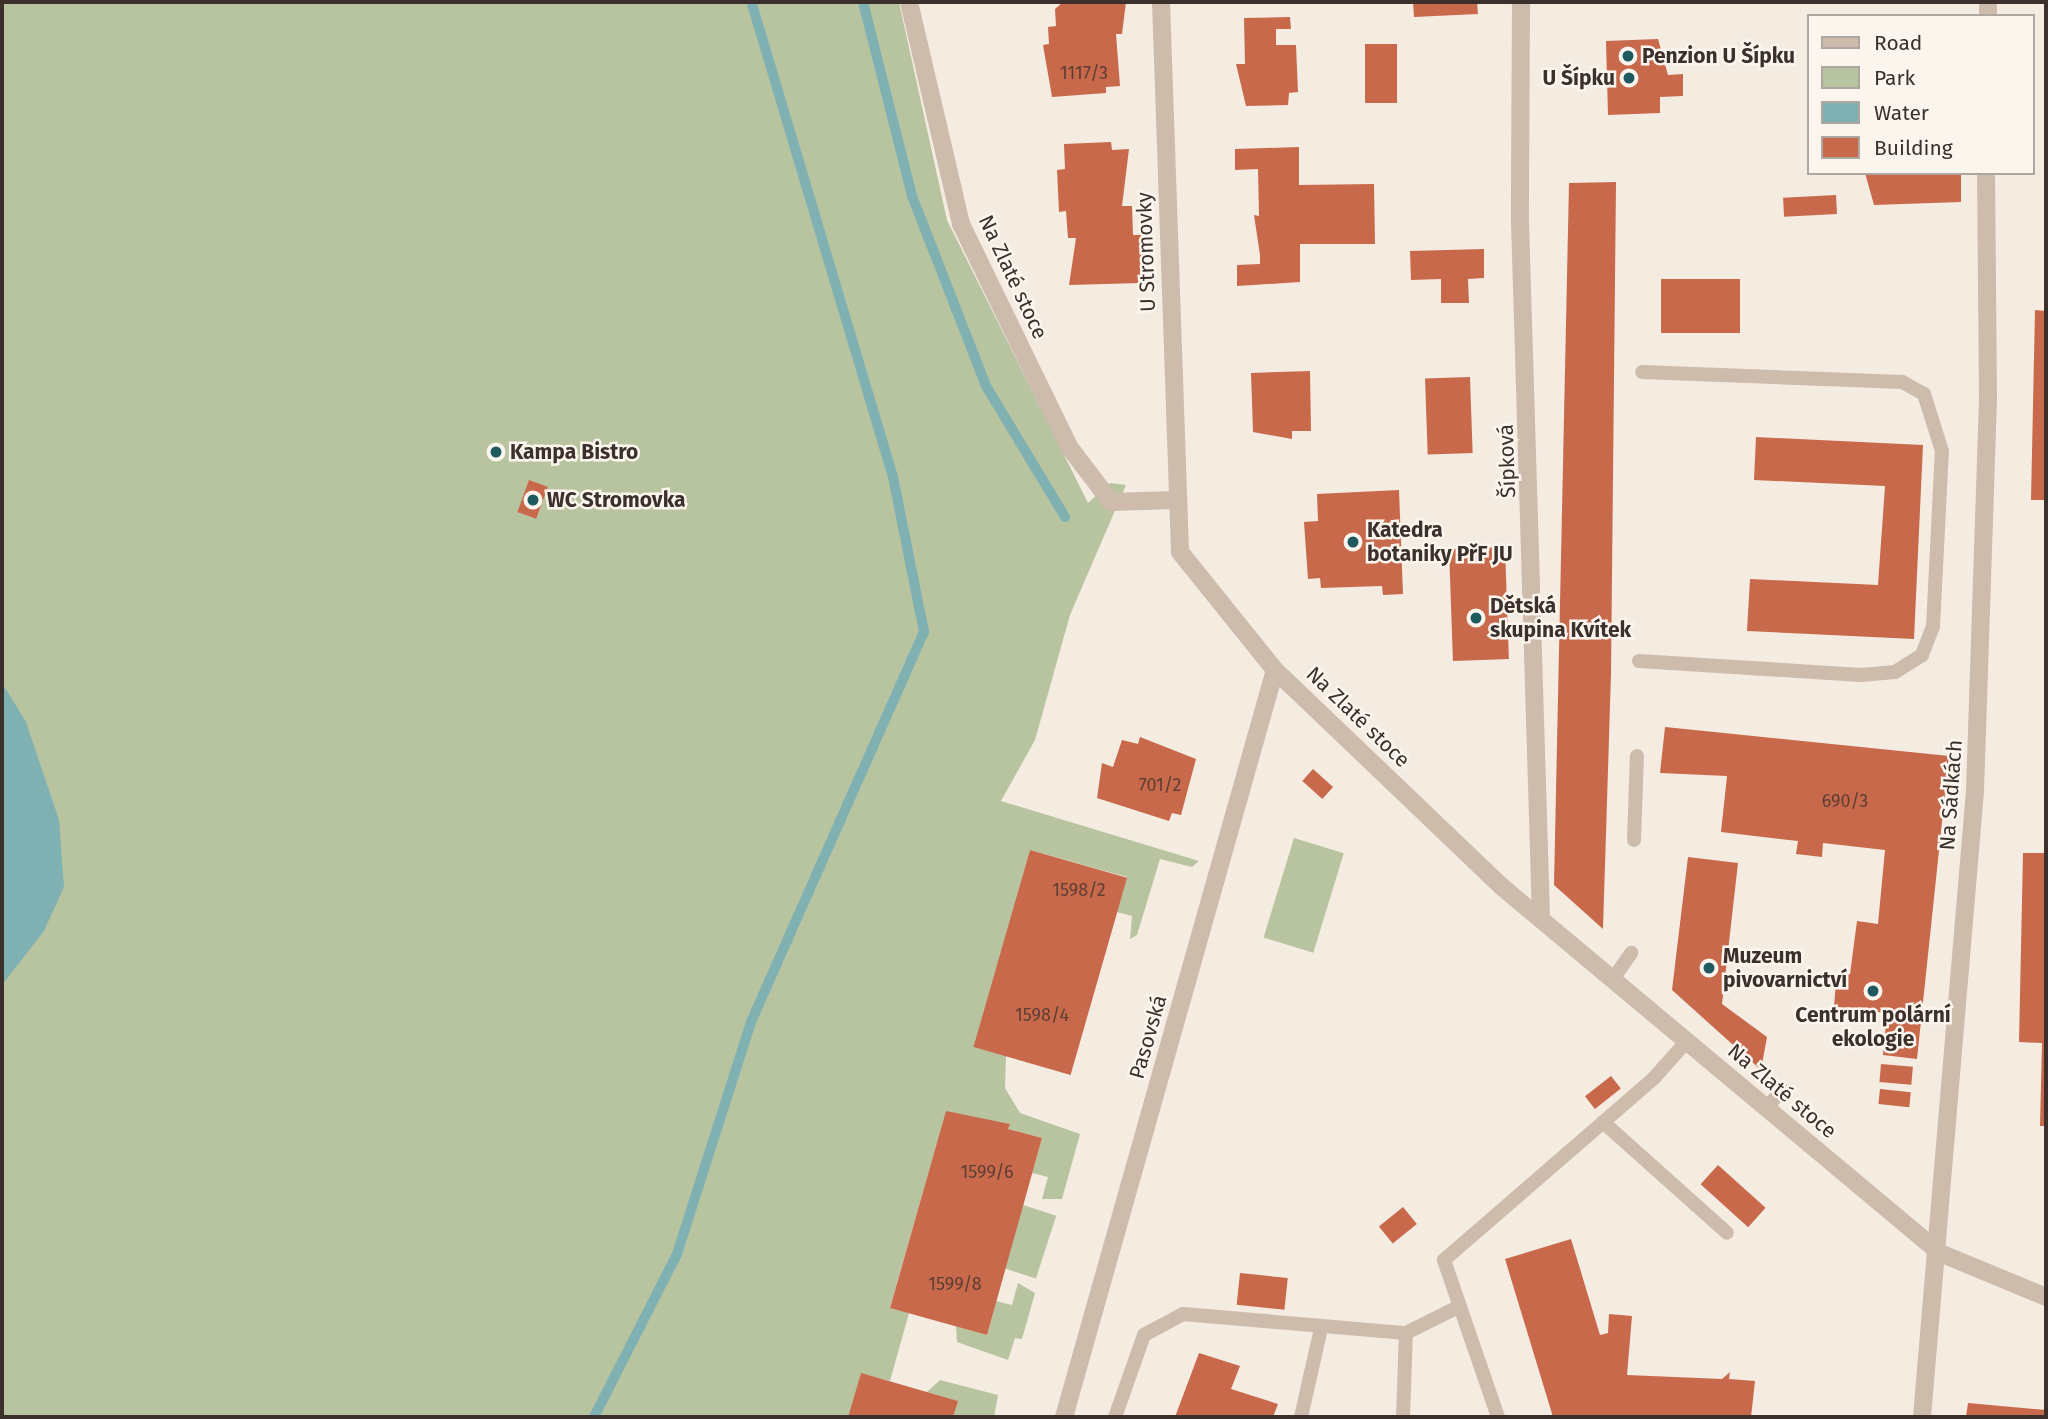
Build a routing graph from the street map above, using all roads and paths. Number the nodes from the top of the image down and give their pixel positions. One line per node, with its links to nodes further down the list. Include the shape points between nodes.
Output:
1 (909, 2): 6 (street, Na Zlaté stoce, via 961,224 1070,448 1111,502)
2 (1161, 2): 6 (street, U Stromovky)
3 (1521, 2): 11 (street, Šípková, via 1520,222)
4 (1986, 175): 19 (street, Na Sádkách, via 1988,399 1975,791)
5 (1642, 372): 7 (lane, via 1902,382 1924,394 1942,451 1933,627 1922,655 1895,672 1861,676)
6 (1177, 500): 8 (street, Na Zlaté stoce, via 1180,552)
7 (1639, 661)
8 (1275, 670): 11 (street, Na Zlaté stoce); 24 (street, Pasovská)
9 (1637, 756): 10 (lane)
10 (1634, 840)
11 (1541, 919): 13 (street, Na Zlaté stoce)
12 (1631, 953): 13 (lane)
13 (1614, 979): 14 (street, Na Zlaté stoce)
14 (1687, 1041): 16 (street, Na Zlaté stoce); 17 (lane)
15 (1782, 1089): 16 (lane)
16 (1767, 1108): 19 (street, Na Zlaté stoce)
17 (1603, 1122): 18 (lane); 21 (lane, via 1444,1260)
18 (1727, 1233)
19 (1940, 1253): 20 (street, Na Zlaté stoce); 29 (street, Na Sádkách)
20 (2046, 1297)
21 (1460, 1306): 23 (lane); 28 (lane)
22 (1321, 1328): 23 (lane); 25 (lane, via 1183,1314 1144,1335); 26 (lane)
23 (1406, 1333): 27 (lane)
24 (1064, 1417)
25 (1115, 1417)
26 (1301, 1417)
27 (1403, 1417)
28 (1498, 1417)
29 (1922, 1417)

